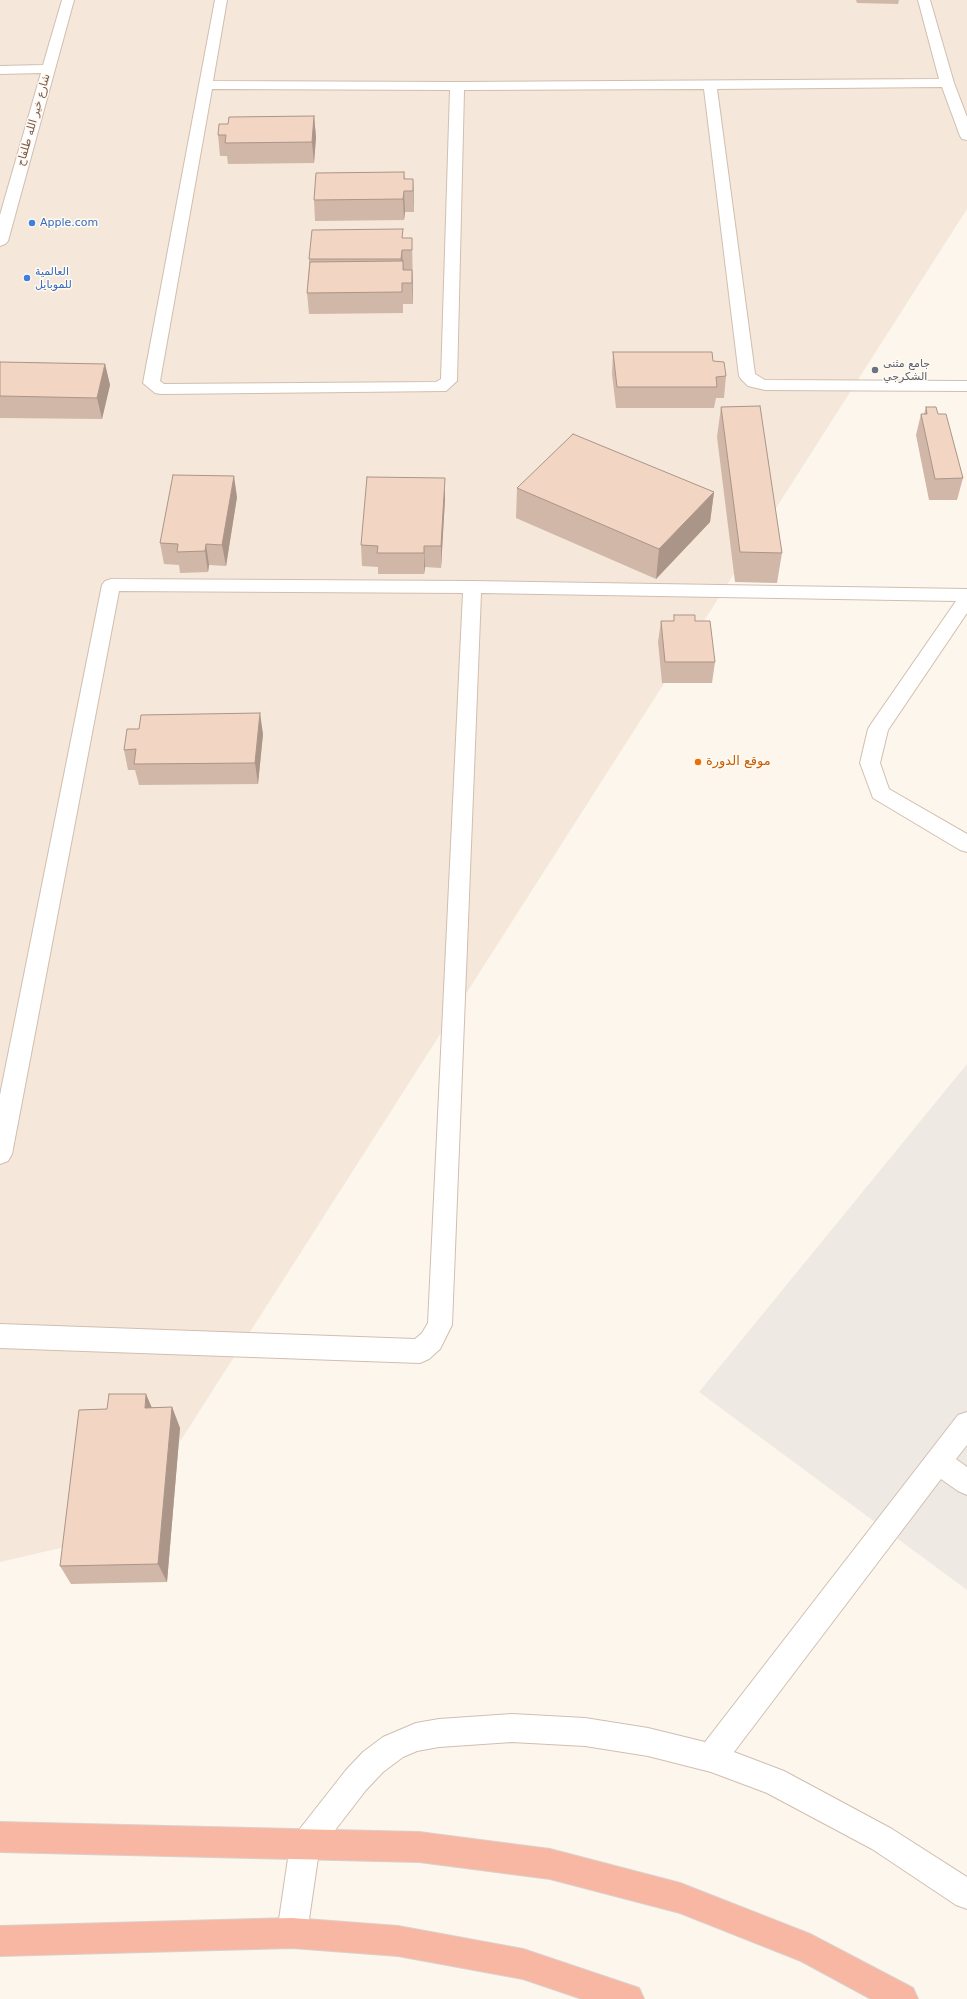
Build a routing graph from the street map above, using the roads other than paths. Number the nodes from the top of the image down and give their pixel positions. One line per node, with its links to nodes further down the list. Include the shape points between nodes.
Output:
1 (68, 0): 5 (street, شارع خير الله طلفاح)
2 (221, 0): 7 (street)
3 (924, 0): 6 (street)
4 (0, 70): 5 (street)
5 (48, 70): 11 (street, شارع خير الله طلفاح)
6 (948, 83): 8 (street); 10 (street)
7 (206, 85): 9 (street); 9 (street, via 151,383 161,389 440,387 449,382)
8 (710, 85): 9 (street); 13 (street, via 747,376 754,382 765,385)
9 (457, 86)
10 (967, 136)
11 (5, 203): 12 (street, شارع خير الله طلفاح)
12 (0, 241)
13 (967, 386)
14 (472, 587): 15 (street); 18 (street, via 111,585); 19 (street, via 440,1325 431,1342 420,1351)
15 (967, 595)
16 (967, 599): 17 (street, via 878,729 870,763 880,793)
17 (967, 844)
18 (0, 1154)
19 (0, 1336)
20 (967, 1424): 21 (street)
21 (938, 1462): 22 (street); 23 (street)
22 (967, 1482)
23 (712, 1758): 25 (street, via 648,1742 585,1732 512,1728 416,1737 393,1747 373,1762); 26 (street, via 774,1781 882,1839)
24 (0, 1837): 25 (highway)
25 (305, 1845): 27 (street); 30 (highway, via 419,1847 550,1864 680,1898 810,1948)
26 (967, 1894)
27 (292, 1933): 28 (highway); 29 (highway, via 398,1941 523,1964)
28 (0, 1941)
29 (628, 1999)
30 (902, 1999)

